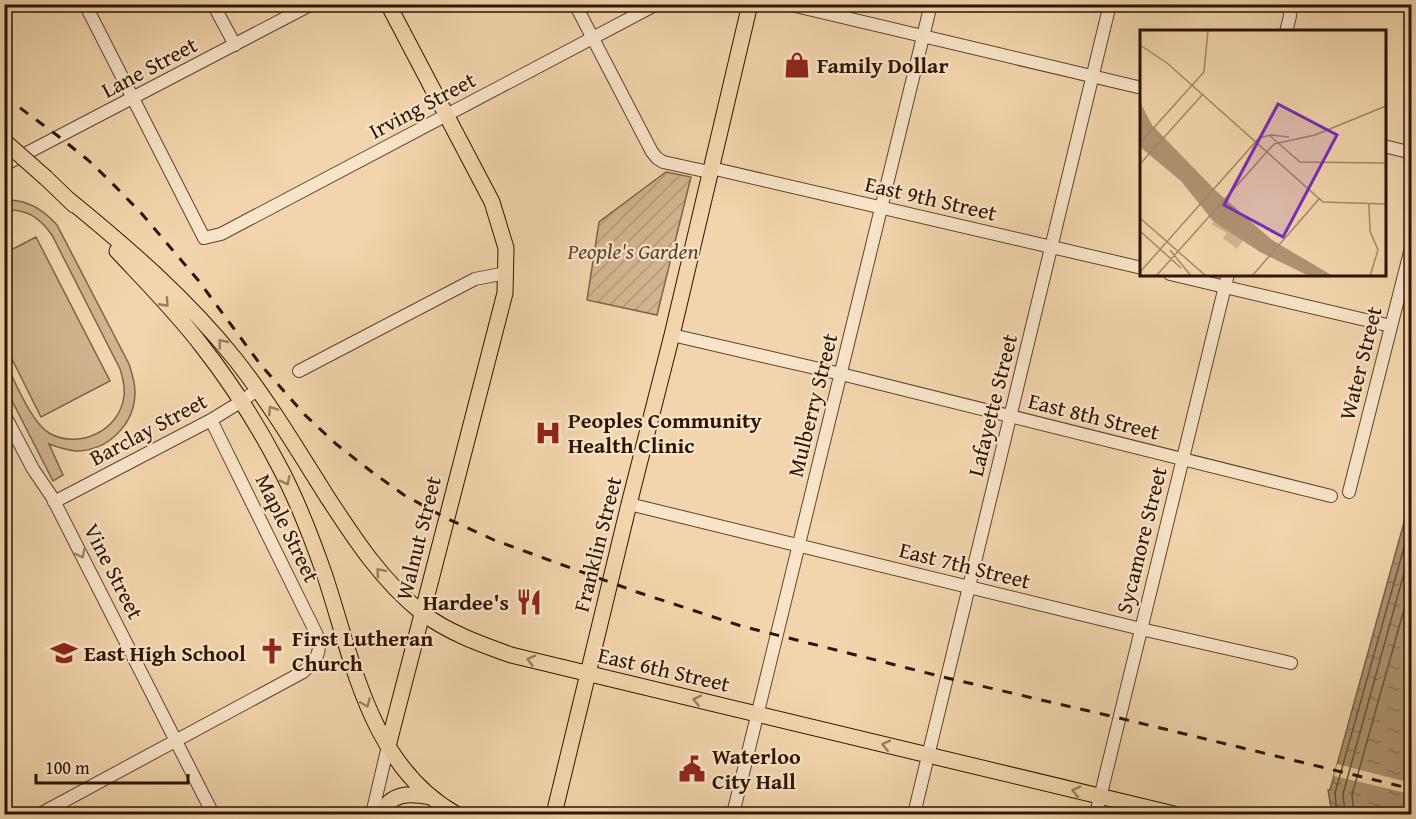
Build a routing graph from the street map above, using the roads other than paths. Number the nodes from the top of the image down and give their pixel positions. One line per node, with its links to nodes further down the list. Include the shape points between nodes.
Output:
1 (85, 4): 18 (street)
2 (213, 4): 15 (street)
3 (312, 4): 15 (street, Lane Street)
4 (388, 4): 19 (main road, Walnut Street)
5 (575, 4): 14 (street, East 9th Street)
6 (657, 4): 14 (street, Irving Street)
7 (750, 4): 24 (main road, Franklin Street)
8 (787, 4): 13 (street)
9 (931, 4): 13 (street, Mulberry Street)
10 (1110, 4): 16 (street, Lafayette Street)
11 (1291, 8): 12 (street)
12 (1286, 30)
13 (923, 37): 16 (street); 26 (street, Mulberry Street)
14 (593, 38): 19 (street, Irving Street); 24 (street, East 9th Street, via 657,158)
15 (235, 45): 18 (street, Lane Street)
16 (1093, 77): 17 (street); 28 (street, Lafayette Street)
17 (1140, 88)
18 (133, 98): 19 (street, Irving Street, via 204,238 221,234); 23 (street, Lane Street)
19 (446, 116): 30 (main road, Walnut Street, via 492,202 506,248)
20 (4, 141): 25 (main road, bridge)
21 (1386, 146): 22 (street)
22 (1412, 153)
23 (4, 165)
24 (710, 170): 26 (street, East 9th Street); 35 (main road, Franklin Street)
25 (68, 199): 38 (main road, East 6th Street, one-way to 25, via 187,306 121,242); 39 (main road, one-way to 39, via 183,323)
26 (882, 208): 28 (street, East 9th Street); 37 (street, Mulberry Street)
27 (1412, 244): 34 (street, Water Street)
28 (1052, 247): 29 (street, East 9th Street); 41 (street, Lafayette Street)
29 (1140, 268)
30 (506, 273): 36 (street, via 475,279); 50 (main road, Walnut Street, via 505,292)
31 (1178, 276): 33 (street)
32 (1227, 276): 33 (street, Sycamore Street)
33 (1224, 287): 34 (street); 43 (street, Sycamore Street)
34 (1391, 326): 44 (street, Water Street)
35 (672, 335): 37 (street, East 8th Street); 47 (main road, Franklin Street)
36 (299, 371)
37 (841, 375): 41 (street, East 8th Street); 48 (street, Mulberry Street)
38 (258, 389): 39 (street, Barclay Street); 50 (main road, East 6th Street, one-way to 38, via 388,582 364,552)
39 (242, 401): 42 (street, Barclay Street); 56 (main road, one-way to 56, via 300,508 360,689)
40 (4, 414): 46 (street, Vine Street)
41 (1010, 417): 43 (street, East 8th Street); 49 (street, Lafayette Street)
42 (211, 420): 46 (street, Barclay Street); 55 (street, Maple Street, via 316,633 319,650 303,672)
43 (1182, 459): 45 (street, East 8th Street); 51 (street, Sycamore Street)
44 (1349, 492)
45 (1331, 496)
46 (54, 502): 55 (street, Vine Street, one-way to 55)
47 (629, 504): 48 (street, East 7th Street); 53 (main road, Franklin Street)
48 (799, 546): 49 (street, East 7th Street); 54 (street, Mulberry Street)
49 (969, 587): 51 (street, East 7th Street); 57 (street, Lafayette Street)
50 (422, 613): 53 (main road, East 6th Street, one-way to 50, via 511,655 461,636); 56 (main road, Walnut Street)
51 (1141, 629): 52 (street, East 7th Street); 58 (street, Sycamore Street)
52 (1291, 663)
53 (588, 674): 54 (main road, East 6th Street, one-way to 53); 65 (main road, Franklin Street)
54 (758, 715): 57 (main road, East 6th Street, one-way to 54); 66 (street, Mulberry Street)
55 (176, 740): 60 (street); 61 (street, Vine Street)
56 (388, 746): 59 (main road, via 413,781); 62 (street, Walnut Street)
57 (928, 756): 58 (main road, East 6th Street, one-way to 57); 67 (street, Lafayette Street)
58 (1100, 797): 68 (street, Sycamore Street); 69 (main road, East 6th Street)
59 (432, 798): 63 (main road, via 403,795 392,800); 64 (main road)
60 (40, 814)
61 (213, 814)
62 (372, 814)
63 (380, 814)
64 (456, 814)
65 (554, 814)
66 (733, 814)
67 (914, 814)
68 (1096, 814)
69 (1174, 814)

